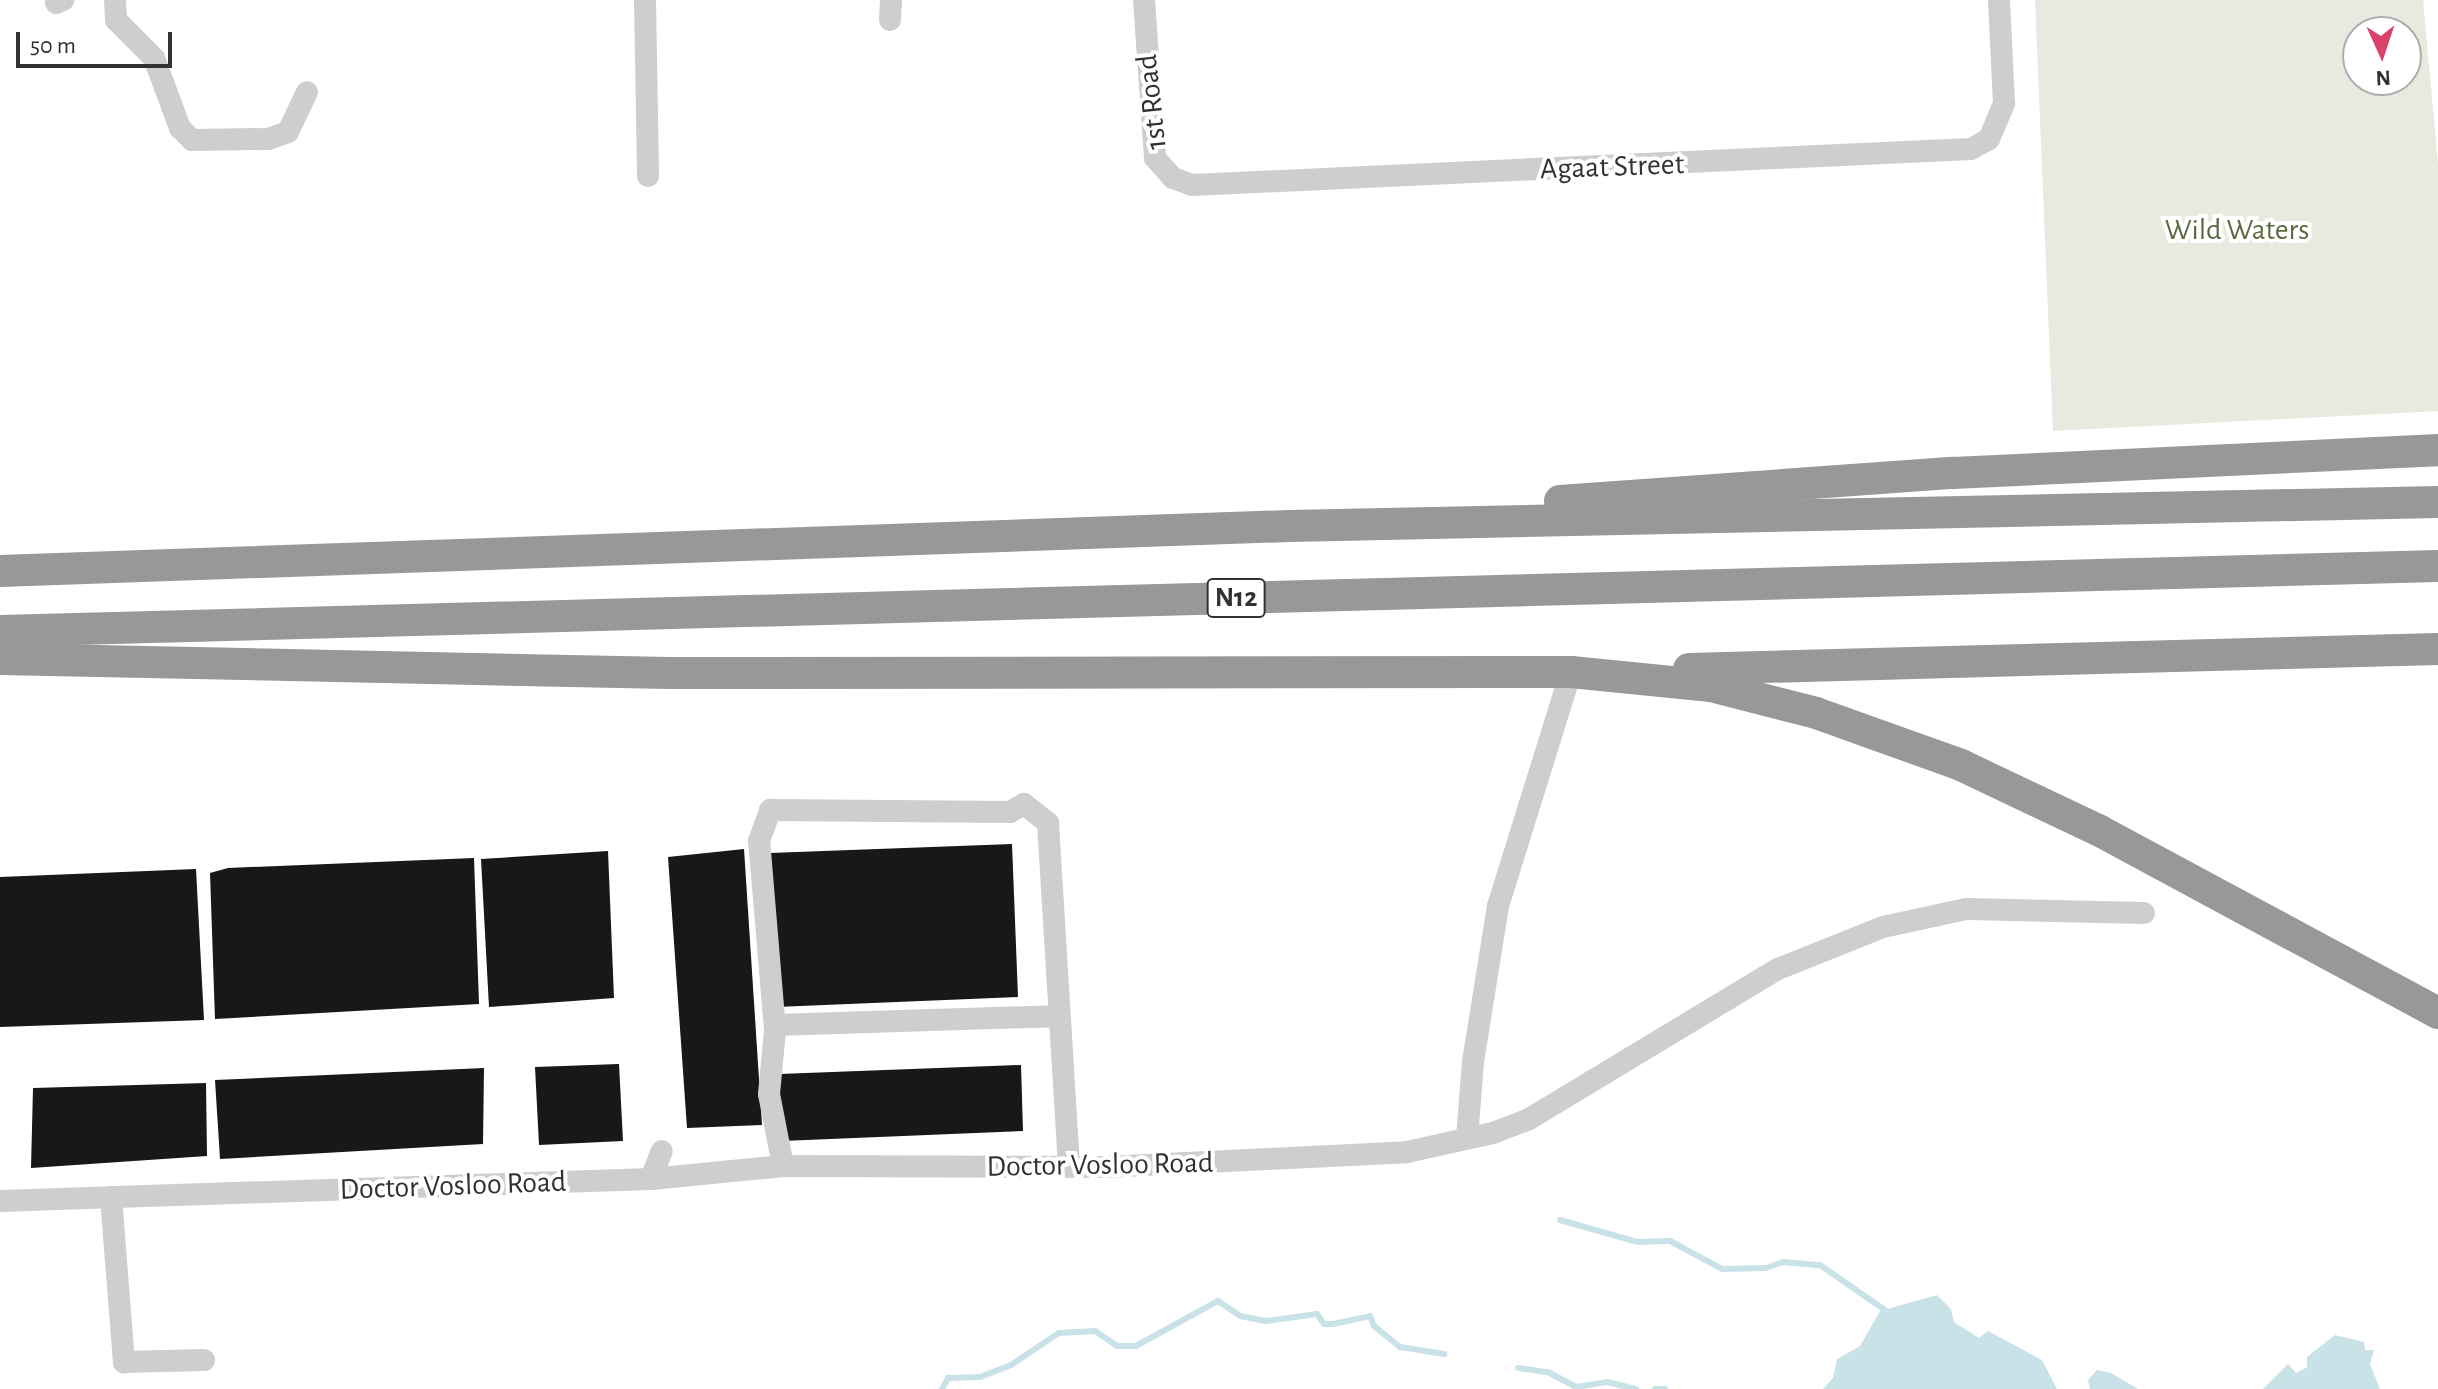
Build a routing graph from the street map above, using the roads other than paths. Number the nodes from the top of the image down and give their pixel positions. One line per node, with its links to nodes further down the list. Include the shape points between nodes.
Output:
1 (115, 0): 5 (street, via 116,20 154,58 180,128 192,140 268,139 288,132)
2 (645, 0): 6 (street)
3 (1144, 0): 7 (street, 1st Road, via 1155,158 1173,178)
4 (1999, 0): 7 (street, Agaat Street, via 2004,103 1989,139 1971,149)
5 (307, 92)
6 (648, 176)
7 (1192, 185)
8 (2438, 450): 10 (highway, via 1653,493)
9 (2438, 502): 10 (highway)
10 (1290, 526): 12 (highway)
11 (2438, 566): 13 (highway, N12)
12 (0, 571)
13 (0, 631)
14 (2438, 649): 16 (highway)
15 (0, 659): 16 (highway, via 669,673)
16 (1571, 672): 18 (highway, via 1711,686 1816,713 1961,765 2100,831); 21 (street, via 1498,906 1473,1062)
17 (2144, 913): 21 (street, Doctor Vosloo Road, via 1966,909 1883,927 1778,969 1543,1112)
18 (2438, 1013)
19 (1056, 1016): 20 (street); 20 (street, via 1048,823 1024,804 1010,812 770,810 759,841); 23 (street)
20 (775, 1025): 24 (street, via 769,1094)
21 (1467, 1138): 23 (street, Doctor Vosloo Road, via 1407,1152)
22 (662, 1151): 25 (street)
23 (1069, 1165): 24 (street, Doctor Vosloo Road)
24 (783, 1166): 25 (street, Doctor Vosloo Road)
25 (651, 1179): 26 (street, Doctor Vosloo Road)
26 (111, 1197): 27 (street, Doctor Vosloo Road); 28 (street, via 124,1362)
27 (0, 1201)
28 (204, 1360)

